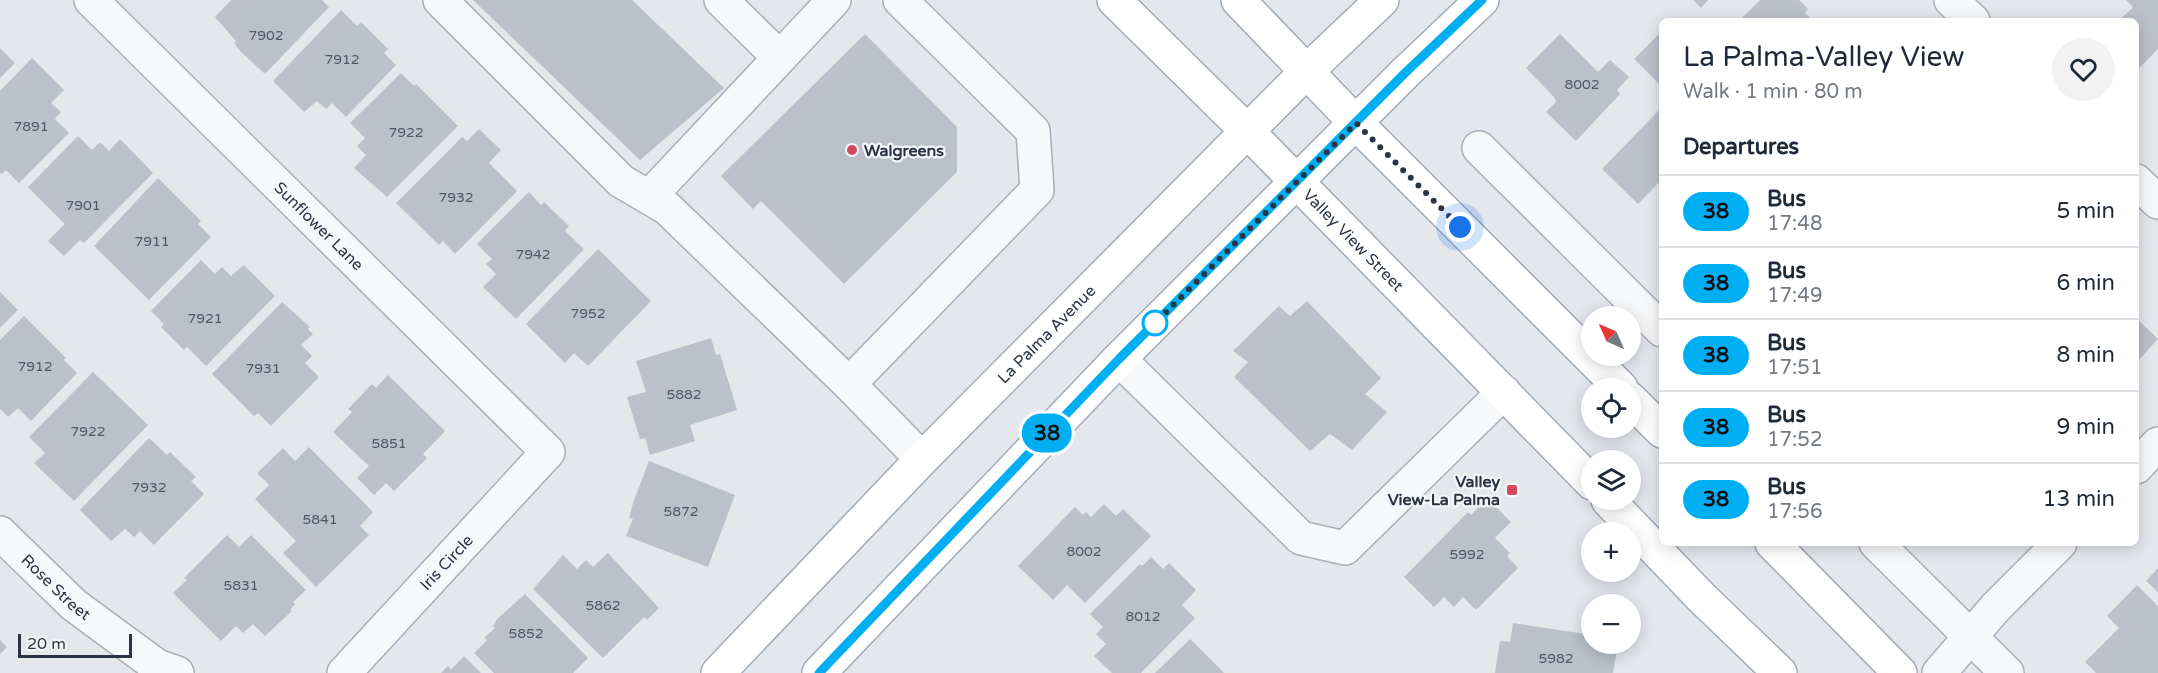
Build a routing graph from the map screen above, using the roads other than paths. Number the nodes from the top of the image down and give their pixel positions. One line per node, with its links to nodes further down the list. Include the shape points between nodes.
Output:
1 (91, 0): 29 (street, Sunflower Lane)
2 (440, 0): 19 (street, via 621,181)
3 (721, 0): 12 (street)
4 (834, 0): 12 (street)
5 (900, 0): 24 (street, via 1033,131 1037,190)
6 (1114, 0): 15 (main road, Valley View Street)
7 (1238, 0): 13 (main road)
8 (1382, 0): 13 (main road, La Palma Avenue)
9 (1482, 0): 14 (main road)
10 (1951, 0): 11 (street)
11 (1970, 18)
12 (779, 57): 19 (street)
13 (1306, 72): 14 (main road); 15 (main road, La Palma Avenue)
14 (1356, 123): 17 (main road); 23 (main road)
15 (1247, 131): 17 (main road, Valley View Street); 30 (main road, La Palma Avenue)
16 (1479, 148): 21 (street)
17 (1296, 182): 22 (main road); 25 (main road, Valley View Street)
18 (2139, 184): 20 (street)
19 (650, 196): 24 (street)
20 (2158, 202)
21 (1659, 327)
22 (1119, 359): 25 (street, via 1301,538 1345,548); 42 (main road)
23 (1610, 378)
24 (849, 384): 30 (street)
25 (1504, 392): 32 (main road, Valley View Street)
26 (1641, 410): 27 (main road)
27 (1659, 428)
28 (2158, 444): 31 (street)
29 (548, 452): 40 (street, Iris Circle)
30 (922, 459): 41 (main road, La Palma Avenue)
31 (2139, 464)
32 (1581, 472)
33 (1618, 510): 43 (main road)
34 (0, 533): 39 (street, Rose Street, via 74,605 158,666)
35 (1775, 546): 44 (main road)
36 (1879, 546): 38 (street)
37 (2057, 546): 38 (street)
38 (1970, 637): 45 (street); 46 (street)
39 (177, 673)
40 (344, 673)
41 (718, 673)
42 (819, 673)
43 (1780, 673)
44 (1900, 673)
45 (1939, 673)
46 (2007, 673)

